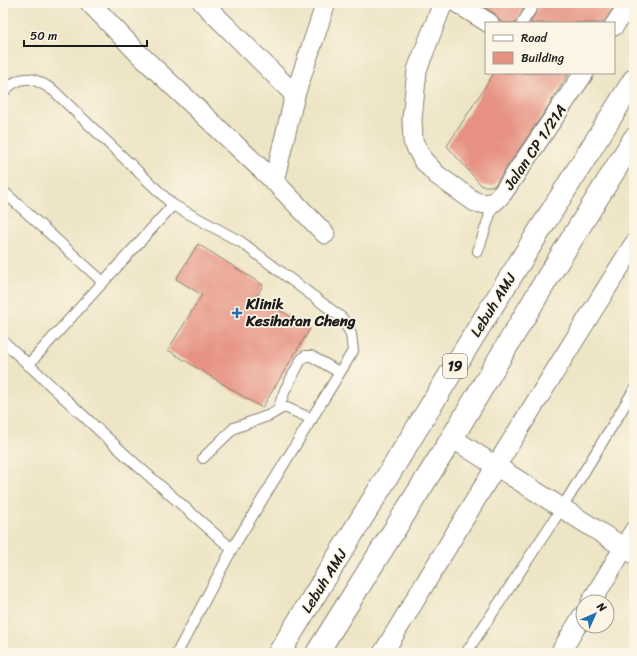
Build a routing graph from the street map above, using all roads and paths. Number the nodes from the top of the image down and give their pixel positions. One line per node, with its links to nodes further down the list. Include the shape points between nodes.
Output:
1 (90, 3): 16 (street, via 138,53)
2 (203, 3): 14 (street)
3 (326, 3): 14 (street)
4 (443, 3): 18 (street, Jalan CP 1/21A, via 417,70 412,119 413,141 423,160 437,175 475,202)
5 (457, 3): 8 (street)
6 (535, 3): 9 (lane)
7 (628, 3): 10 (street)
8 (487, 22)
9 (523, 22)
10 (615, 24)
11 (578, 75): 18 (street, Jalan CP 1/21A, via 502,194)
12 (634, 80): 41 (highway, Lebuh AMJ / 19, via 484,318)
13 (3, 92): 19 (lane, via 10,84 26,78 39,80 54,91)
14 (295, 95): 16 (street)
15 (634, 139): 30 (highway, Lebuh AMJ / 19)
16 (274, 181): 20 (street)
17 (3, 191): 23 (lane)
18 (494, 202): 22 (lane)
19 (173, 205): 23 (lane); 26 (lane, via 241,242 342,318 351,334 352,351)
20 (324, 234)
21 (634, 244): 32 (street)
22 (478, 251)
23 (103, 282): 25 (lane)
24 (3, 341): 25 (lane)
25 (28, 365): 35 (lane)
26 (339, 372): 28 (lane, via 311,356 305,356 300,360 285,390); 29 (lane)
27 (634, 390): 33 (lane)
28 (278, 410): 29 (lane, via 287,408); 31 (lane, via 234,428)
29 (312, 419): 35 (lane)
30 (452, 438): 32 (street); 37 (highway, Lebuh AMJ / 19)
31 (203, 458)
32 (496, 466): 33 (street); 44 (street)
33 (562, 508): 36 (street); 45 (lane)
34 (634, 531): 36 (street)
35 (232, 549): 40 (lane)
36 (629, 551): 38 (street)
37 (360, 583): 42 (highway, Lebuh AMJ / 19); 43 (street)
38 (597, 594)
39 (575, 628): 46 (street)
40 (177, 653)
41 (279, 653)
42 (317, 653)
43 (327, 653)
44 (383, 653)
45 (466, 653)
46 (560, 653)

